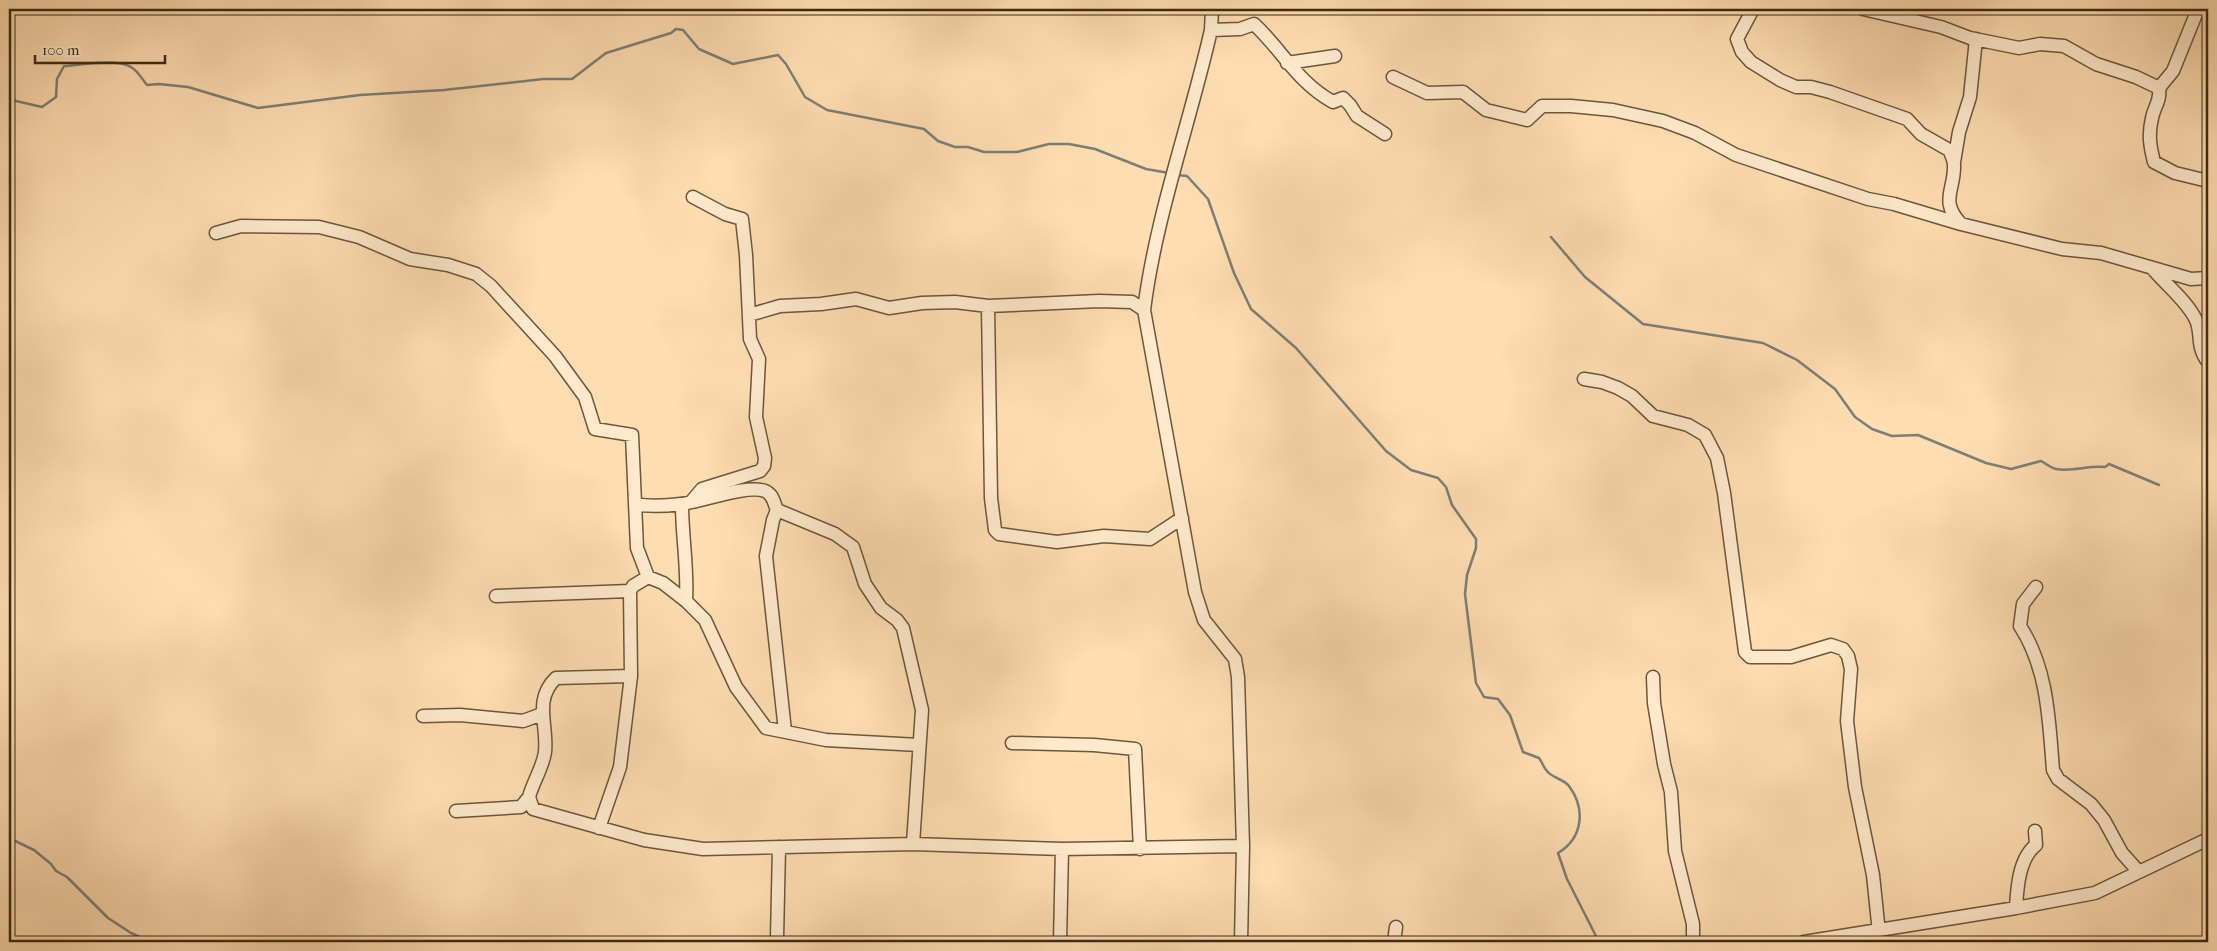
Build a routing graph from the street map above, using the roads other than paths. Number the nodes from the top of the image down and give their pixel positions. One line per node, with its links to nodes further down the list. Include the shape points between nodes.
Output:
1 (1212, 9): 5 (street)
2 (1753, 9): 12 (street, via 1737,39 1751,62 1796,87 1830,92 1907,119 1921,134 1949,150)
3 (1863, 9): 6 (street)
4 (2198, 9): 10 (street, via 2173,71)
5 (1211, 30): 8 (street, via 1240,29 1254,24); 20 (street, via 1173,174)
6 (1976, 39): 10 (street, via 2019,48 2040,44 2064,46 2096,64); 12 (street, via 1970,97)
7 (1335, 56): 8 (street)
8 (1287, 63): 11 (street, via 1319,95 1333,102 1343,98 1357,116)
9 (1393, 76): 15 (street, via 1427,93 1463,92 1486,110 1527,120 1542,106 1571,106 1614,110 1664,121 1736,155 1868,199)
10 (2159, 88): 13 (street, via 2160,98 2148,140 2154,162 2175,173)
11 (1385, 134)
12 (1954, 162): 15 (street, via 1949,207)
13 (2208, 181)
14 (693, 197): 21 (street, via 742,220)
15 (1961, 224): 17 (street, via 2062,249 2101,253)
16 (216, 233): 25 (street, via 241,226 319,227 359,238 410,259 448,265 476,274 556,356 585,397 594,429 632,435)
17 (2152, 268): 18 (street, via 2191,279); 22 (street, via 2197,320 2201,352)
18 (2208, 278)
19 (988, 306): 20 (street, via 1098,301 1132,302); 21 (street, via 955,302 888,308 856,299 780,306); 27 (street, via 991,498 995,530 999,534 1057,542 1104,536 1150,539)
20 (1144, 310): 27 (street)
21 (749, 315): 24 (street, via 750,339 759,359 756,417 764,466 760,471 702,489)
22 (2208, 362)
23 (1584, 379): 53 (street, via 1618,388 1653,416 1688,425 1705,435 1717,458 1745,652 1750,658 1792,657 1831,645 1843,649 1848,656 1851,669 1847,721 1855,787 1873,875)
24 (686, 503): 25 (street); 26 (street, via 741,491 765,491 772,497); 32 (street, via 682,532 687,574)
25 (635, 504): 28 (street, via 637,548)
26 (777, 510): 37 (street, via 766,556); 39 (street, via 835,534 853,548 865,584 881,608 903,628 922,710)
27 (1182, 518): 46 (street, via 1195,592 1204,620 1235,659)
28 (648, 577): 30 (street); 32 (street, via 663,583)
29 (2036, 587): 50 (street, via 2023,604 2020,626 2033,649 2046,696 2053,770 2058,779 2091,804 2122,853)
30 (630, 591): 31 (street); 33 (street)
31 (496, 596)
32 (686, 601): 37 (street, via 705,620 736,687 766,728)
33 (631, 676): 35 (street, via 556,678 547,687); 42 (street, via 620,767)
34 (1653, 677): 58 (street, via 1654,703 1671,792 1675,851 1692,915)
35 (542, 714): 36 (street, via 523,722 460,715); 40 (street, via 546,736 544,755)
36 (424, 716)
37 (785, 731): 39 (street, via 826,740)
38 (1012, 743): 49 (street, via 1135,749)
39 (919, 745): 45 (street)
40 (528, 804): 41 (street); 42 (street)
41 (456, 811)
42 (599, 828): 47 (street, via 644,840 703,849)
43 (2036, 831): 51 (street, via 2036,845 2028,851 2021,874)
44 (2206, 842): 50 (street)
45 (914, 844): 47 (street); 48 (street)
46 (1243, 846): 49 (street); 56 (street)
47 (778, 847): 54 (street, via 777,938)
48 (1062, 849): 49 (street); 55 (street)
49 (1140, 849)
50 (2140, 872): 51 (street, via 2095,893)
51 (2016, 908): 53 (street)
52 (1396, 927): 57 (street)
53 (1878, 929): 59 (street); 60 (street)
54 (780, 942)
55 (1060, 942)
56 (1241, 942)
57 (1394, 942)
58 (1693, 942)
59 (1804, 942)
60 (1880, 942)

